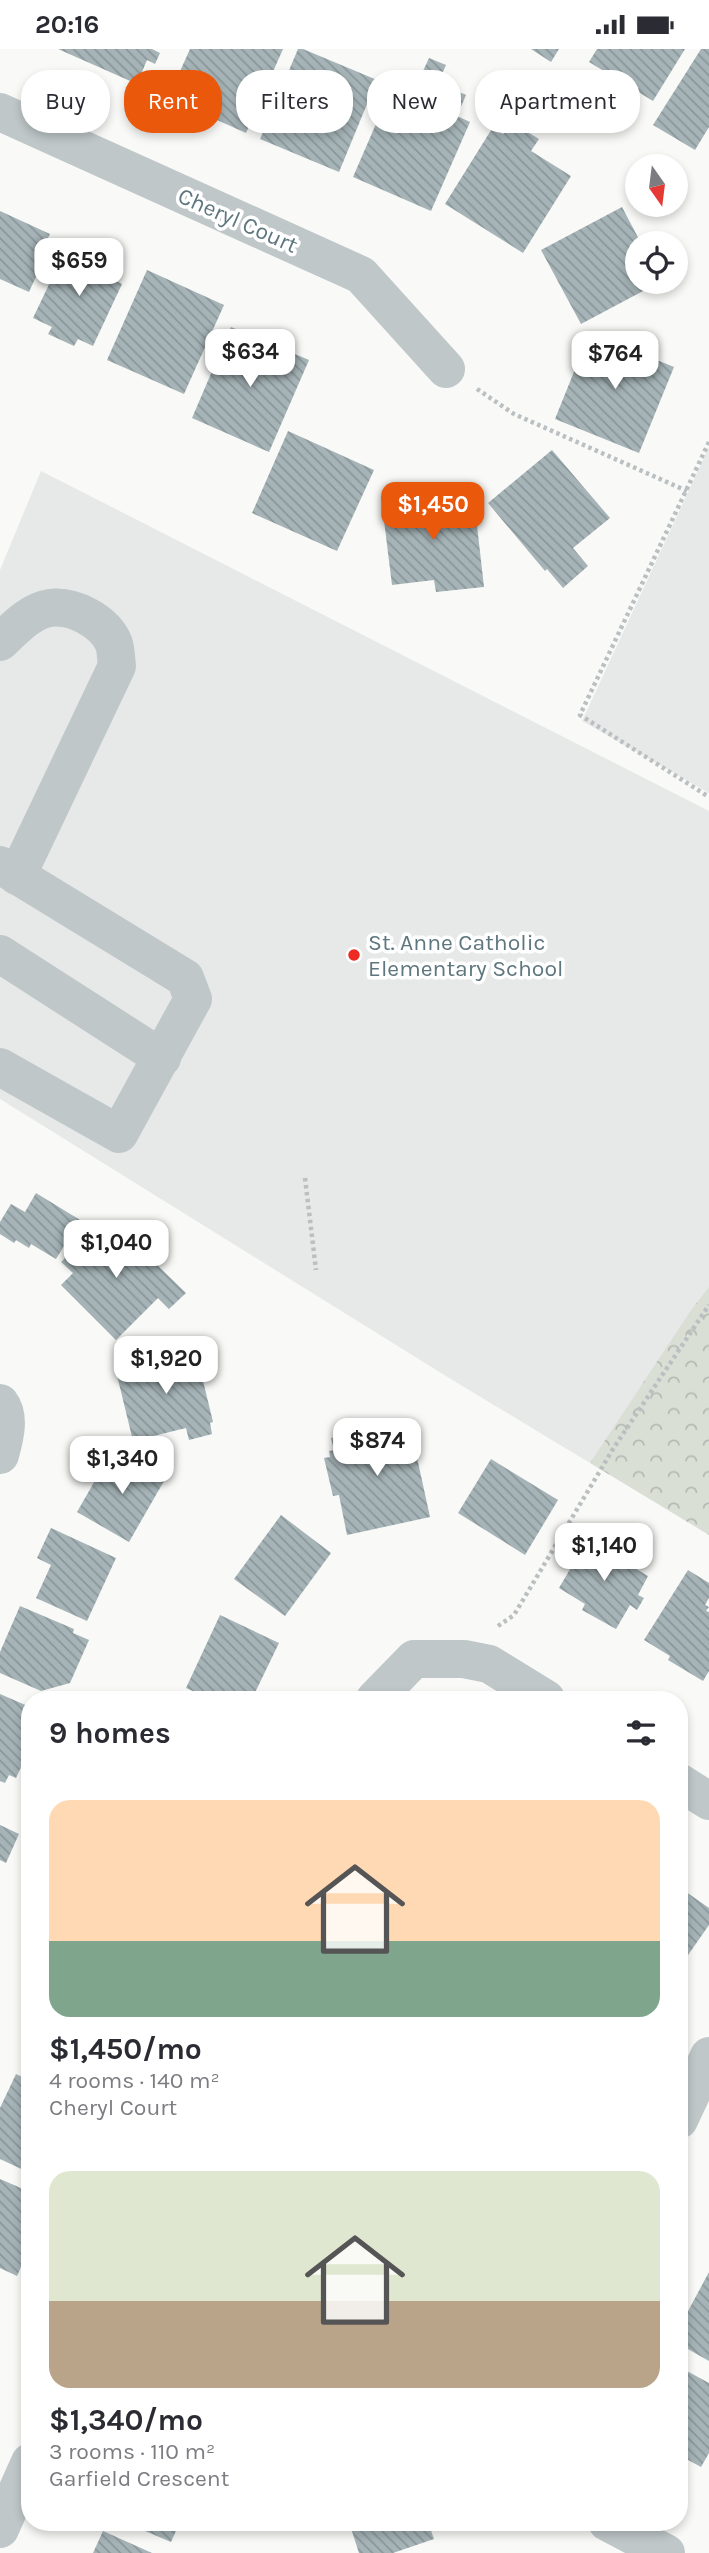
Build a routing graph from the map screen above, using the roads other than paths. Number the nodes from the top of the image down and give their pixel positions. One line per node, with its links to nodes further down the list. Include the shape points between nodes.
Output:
1 (0, 112): 2 (street, Cheryl Court, via 361,275)
2 (446, 369)
3 (0, 642): 4 (street, via 26,617 49,608 78,610 114,643 117,666)
4 (9, 870): 6 (street, via 185,978 193,999)
5 (0, 954): 6 (street)
6 (162, 1058): 7 (street, via 119,1134)
7 (0, 1067)
8 (0, 1403): 9 (street, via 5,1434)
9 (0, 1455)
10 (382, 1691): 11 (street, via 414,1659 464,1659 489,1664)
11 (532, 1691)
12 (688, 1788): 13 (street)
13 (709, 1801)
14 (709, 2056): 15 (street)
15 (688, 2101)
16 (21, 2482): 17 (street)
17 (0, 2529)
18 (624, 2531): 19 (street)
19 (666, 2553)

